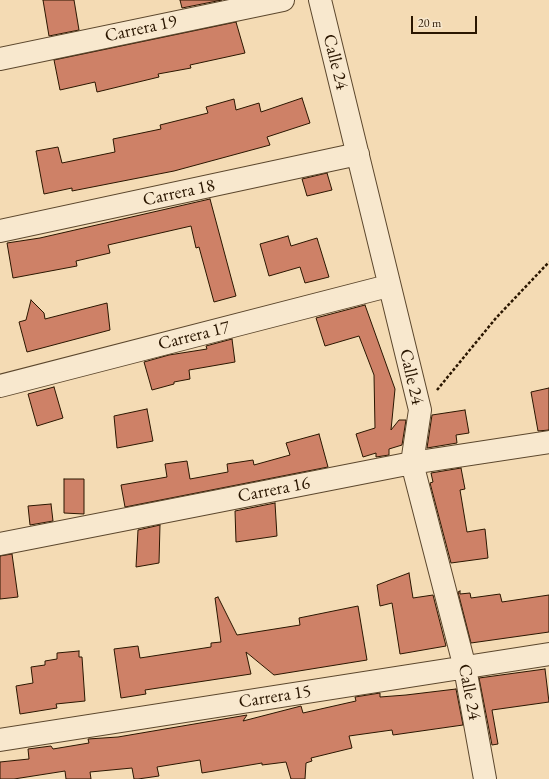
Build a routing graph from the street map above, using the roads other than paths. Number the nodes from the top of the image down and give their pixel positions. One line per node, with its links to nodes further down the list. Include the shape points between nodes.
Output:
1 (283, 0): 3 (street, Carrera 19)
2 (320, 0): 4 (street, Calle 24)
3 (0, 59)
4 (358, 154): 5 (street, Carrera 18); 6 (street, Calle 24)
5 (0, 231)
6 (388, 286): 7 (street, Carrera 17); 9 (street, Calle 24, via 420,410)
7 (0, 386)
8 (549, 442): 9 (street, Carrera 16)
9 (412, 463): 10 (street, Carrera 16); 12 (street, Calle 24)
10 (0, 544)
11 (549, 654): 12 (street, Carrera 15)
12 (465, 668): 13 (street, Carrera 15); 14 (street, Calle 24)
13 (0, 740)
14 (485, 779)

